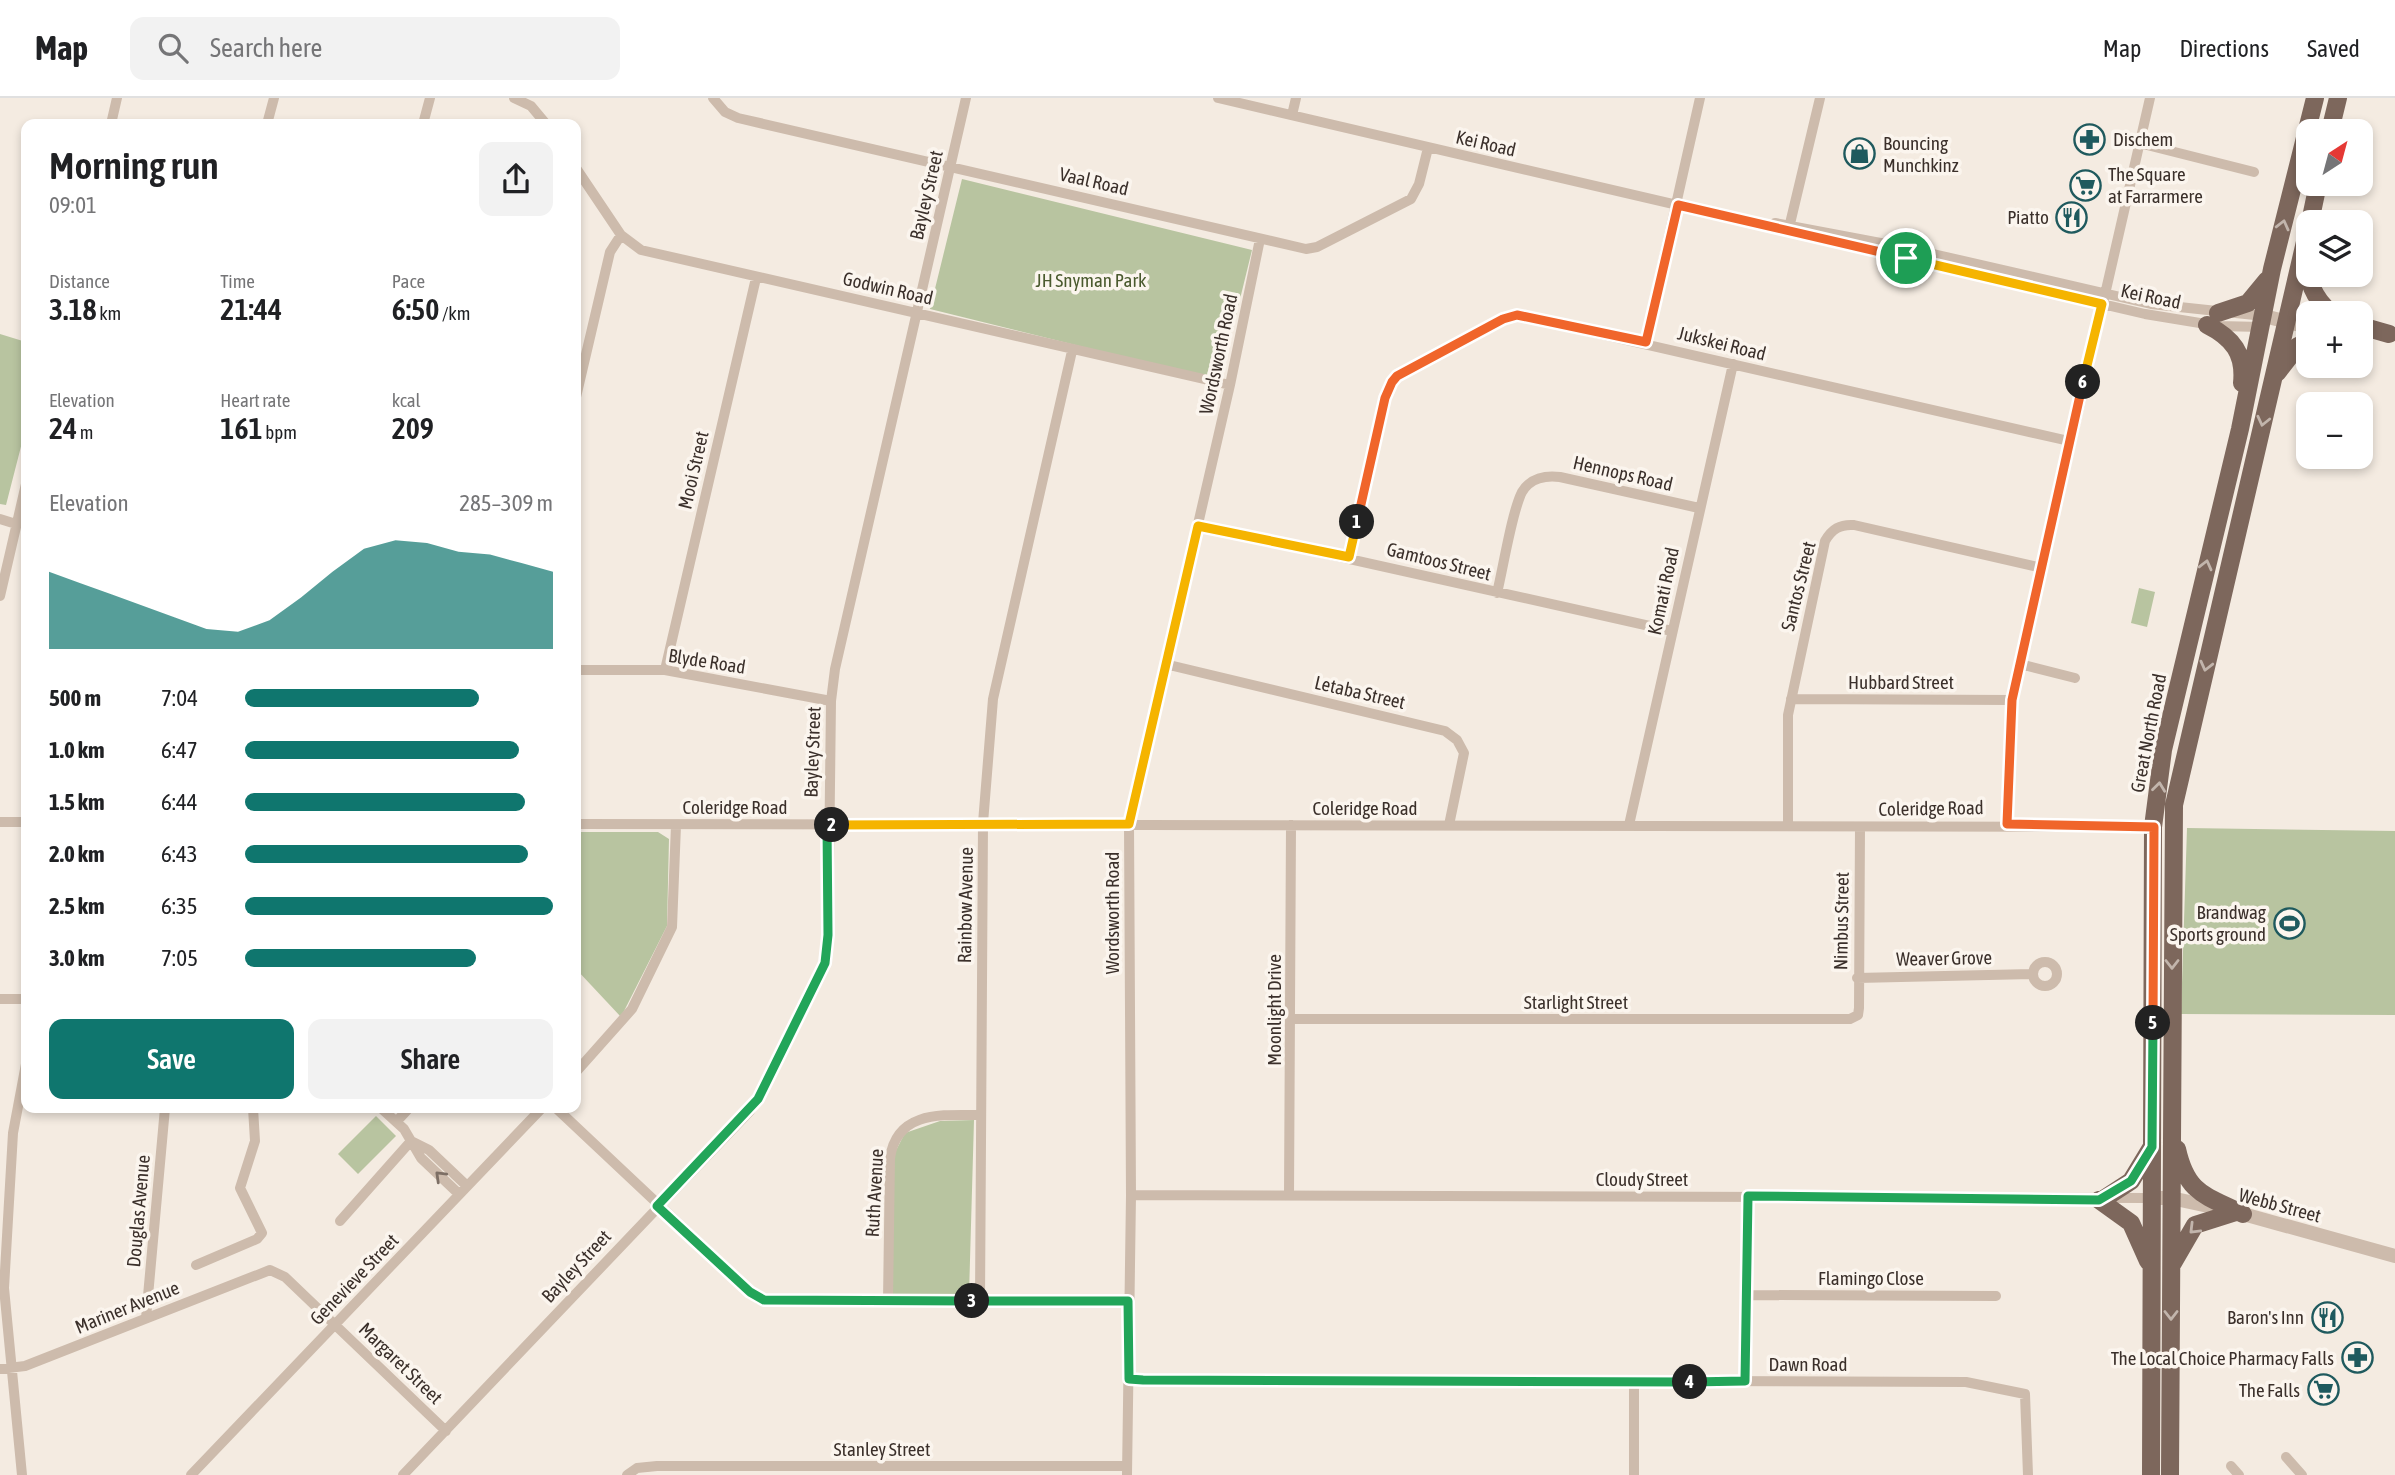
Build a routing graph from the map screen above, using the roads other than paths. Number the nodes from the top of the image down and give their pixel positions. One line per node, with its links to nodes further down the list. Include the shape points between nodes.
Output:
1 (117, 98): 15 (street)
2 (274, 98): 16 (street)
3 (430, 98): 17 (street)
4 (514, 98): 18 (street, via 531,106)
5 (713, 98): 22 (street, Vaal Road, via 738,118)
6 (966, 98): 22 (street, Bayley Street)
7 (1218, 98): 14 (street, Kei Road)
8 (1296, 98): 14 (street)
9 (1700, 98): 25 (street)
10 (1820, 98): 26 (street)
11 (2150, 98): 20 (street)
12 (2315, 98): 29 (main road, Great North Road, one-way to 12)
13 (2338, 98): 19 (main road)
14 (1292, 116): 21 (street, Kei Road)
15 (112, 119)
16 (268, 119)
17 (425, 119)
18 (542, 119)
19 (2333, 119)
20 (2139, 143): 23 (street); 32 (street)
21 (1428, 148): 25 (street, Kei Road); 28 (street, Vaal Road, via 1419,184 1406,203 1317,247)
22 (951, 165): 28 (street, Vaal Road); 33 (street, Bayley Street)
23 (2254, 172)
24 (581, 175): 27 (street, Godwin Road)
25 (1678, 205): 26 (street, Kei Road); 41 (street)
26 (1789, 228): 32 (street, Kei Road, via 1907,248)
27 (621, 235): 30 (street, Godwin Road, via 641,250); 45 (street, via 610,252)
28 (1260, 239): 47 (street, Wordsworth Road)
29 (2272, 270): 34 (main road, via 2256,298); 35 (main road, Great North Road)
30 (756, 278): 33 (street, Godwin Road); 63 (street, Mooi Street)
31 (2296, 278): 36 (main road, Great North Road)
32 (2104, 299): 34 (street, Kei Road); 49 (street)
33 (918, 313): 43 (street, Godwin Road); 67 (street, Bayley Street)
34 (2213, 319): 35 (street, Kei Road); 48 (main road, via 2242,360)
35 (2263, 322): 36 (street); 48 (main road, Great North Road)
36 (2284, 325): 37 (street); 46 (main road, Great North Road)
37 (2296, 328)
38 (2373, 329): 40 (main road)
39 (2373, 333): 40 (street)
40 (2392, 334)
41 (1646, 342): 44 (street, Jukskei Road); 55 (street, Jukskei Road, via 1517,315 1397,376 1385,398)
42 (2296, 347): 46 (main road)
43 (1072, 351): 47 (street, Godwin Road); 70 (street, Rainbow Avenue, via 996,680)
44 (1733, 364): 49 (street, Jukskei Road); 51 (street, Komati Road)
45 (581, 376)
46 (2273, 380): 98 (main road, Great North Road, one-way to 98, via 2174,805)
47 (1230, 385): 54 (street, Wordsworth Road)
48 (2240, 429): 81 (main road, Great North Road, one-way to 48, via 2163,750)
49 (2069, 441): 56 (street)
50 (21, 504): 53 (street)
51 (1699, 508): 57 (street, Hennops Road, via 1545,476 1522,493); 59 (street, Komati Road)
52 (0, 519): 53 (street)
53 (16, 524): 58 (street)
54 (1198, 526): 55 (street, Gamtoos Street); 60 (street, Wordsworth Road)
55 (1349, 557): 57 (street, Gamtoos Street)
56 (2042, 568): 61 (street); 65 (street, Santos Street, via 1854,525 1837,527 1825,541)
57 (1497, 593): 59 (street, Gamtoos Street)
58 (0, 596)
59 (1672, 631): 78 (street, Komati Road)
60 (1165, 664): 72 (street, Wordsworth Road); 77 (street, Letaba Street, via 1445,730 1464,753)
61 (2020, 664): 64 (street); 66 (street)
62 (581, 670): 63 (street, Blyde Road)
63 (665, 670): 67 (street, Blyde Road)
64 (2075, 678)
65 (1791, 699): 66 (street, Hubbard Street); 79 (street, Santos Street)
66 (2012, 700): 73 (street)
67 (831, 701): 75 (street, Bayley Street)
68 (0, 822): 69 (street)
69 (21, 822)
70 (983, 823): 72 (street, Coleridge Road); 75 (street, Coleridge Road); 96 (street, Rainbow Avenue)
71 (581, 824): 74 (street, Coleridge Road)
72 (1129, 824): 76 (street, Coleridge Road); 102 (street, Wordsworth Road)
73 (2007, 824): 80 (street, Coleridge Road); 81 (street, Coleridge Road)
74 (676, 825): 75 (street, Coleridge Road); 88 (street, via 672,927 632,1009)
75 (827, 825): 107 (street, Bayley Street, via 825,963 758,1099)
76 (1291, 825): 77 (street, Coleridge Road); 87 (street, Moonlight Drive)
77 (1449, 825): 78 (street, Coleridge Road)
78 (1629, 825): 79 (street, Coleridge Road)
79 (1788, 825): 80 (street, Coleridge Road)
80 (1860, 827): 83 (street, Nimbus Street)
81 (2154, 827): 100 (main road, Great North Road)
82 (2032, 974): 83 (street, Weaver Grove)
83 (1857, 978): 86 (street, Nimbus Street)
84 (0, 999): 85 (street)
85 (21, 999)
86 (1858, 1015): 87 (street, Starlight Street, via 1836,1020)
87 (1292, 1019): 103 (street, Moonlight Drive)
88 (581, 1066)
89 (21, 1091): 122 (street, via 13,1133 5,1243)
90 (166, 1113): 120 (street, Douglas Avenue)
91 (253, 1113): 111 (street, via 255,1141 240,1188 262,1233)
92 (388, 1113): 97 (street)
93 (404, 1113): 97 (street)
94 (537, 1113): 101 (street, Genevieve Street)
95 (561, 1113): 107 (street)
96 (980, 1115): 117 (street, Ruth Avenue, via 921,1117 895,1139 890,1158); 118 (street, Rainbow Avenue)
97 (397, 1121): 99 (street)
98 (2171, 1129): 105 (main road, Great North Road); 108 (main road, via 2184,1176 2191,1185)
99 (411, 1140): 101 (street, via 421,1158); 109 (street)
100 (2152, 1147): 105 (main road, Great North Road); 106 (main road, via 2136,1175)
101 (463, 1190): 121 (street, Genevieve Street)
102 (1131, 1195): 103 (street, Cloudy Street); 119 (street, Wordsworth Road)
103 (1289, 1195): 104 (street, Cloudy Street)
104 (1748, 1196): 106 (street, Cloudy Street); 115 (street)
105 (2162, 1198): 106 (street, Cloudy Street); 108 (street, Webb Street); 112 (main road, Great North Road); 114 (main road, Great North Road)
106 (2101, 1200): 114 (main road, via 2131,1223)
107 (657, 1206): 117 (street, via 760,1299); 128 (street, Bayley Street)
108 (2239, 1213): 110 (street, Webb Street); 112 (main road, one-way to 112, via 2195,1225)
109 (340, 1221)
110 (2395, 1256)
111 (196, 1265)
112 (2170, 1268): 126 (main road, Great North Road, one-way to 126)
113 (266, 1271): 120 (street, Mariner Avenue); 121 (street, Margaret Street, via 280,1273)
114 (2151, 1271): 127 (main road, Great North Road)
115 (1747, 1295): 116 (street, Flamingo Close); 124 (street)
116 (1996, 1296)
117 (888, 1301): 118 (street)
118 (980, 1301): 119 (street)
119 (1128, 1301): 123 (street, Wordsworth Road)
120 (146, 1318): 122 (street, Mariner Avenue)
121 (335, 1324): 128 (street, Margaret Street); 135 (street, Genevieve Street)
122 (6, 1369): 134 (street)
123 (1129, 1379): 125 (street, Dawn Road); 133 (street, Wordsworth Road)
124 (1745, 1381): 125 (street, Dawn Road); 138 (street, Dawn Road, via 1966,1382 2021,1391 2028,1405)
125 (1634, 1383): 137 (street)
126 (2171, 1392): 127 (main road); 140 (main road, Great North Road)
127 (2151, 1393): 139 (main road, Great North Road)
128 (446, 1431): 136 (street, Bayley Street)
129 (2286, 1457): 142 (street)
130 (2231, 1466): 141 (street)
131 (632, 1471): 132 (street, Stanley Street)
132 (974, 1471): 133 (street, Stanley Street)
133 (1127, 1471)
134 (22, 1475)
135 (191, 1475)
136 (403, 1475)
137 (1634, 1475)
138 (2028, 1475)
139 (2151, 1475)
140 (2170, 1475)
141 (2239, 1475)
142 (2302, 1475)

